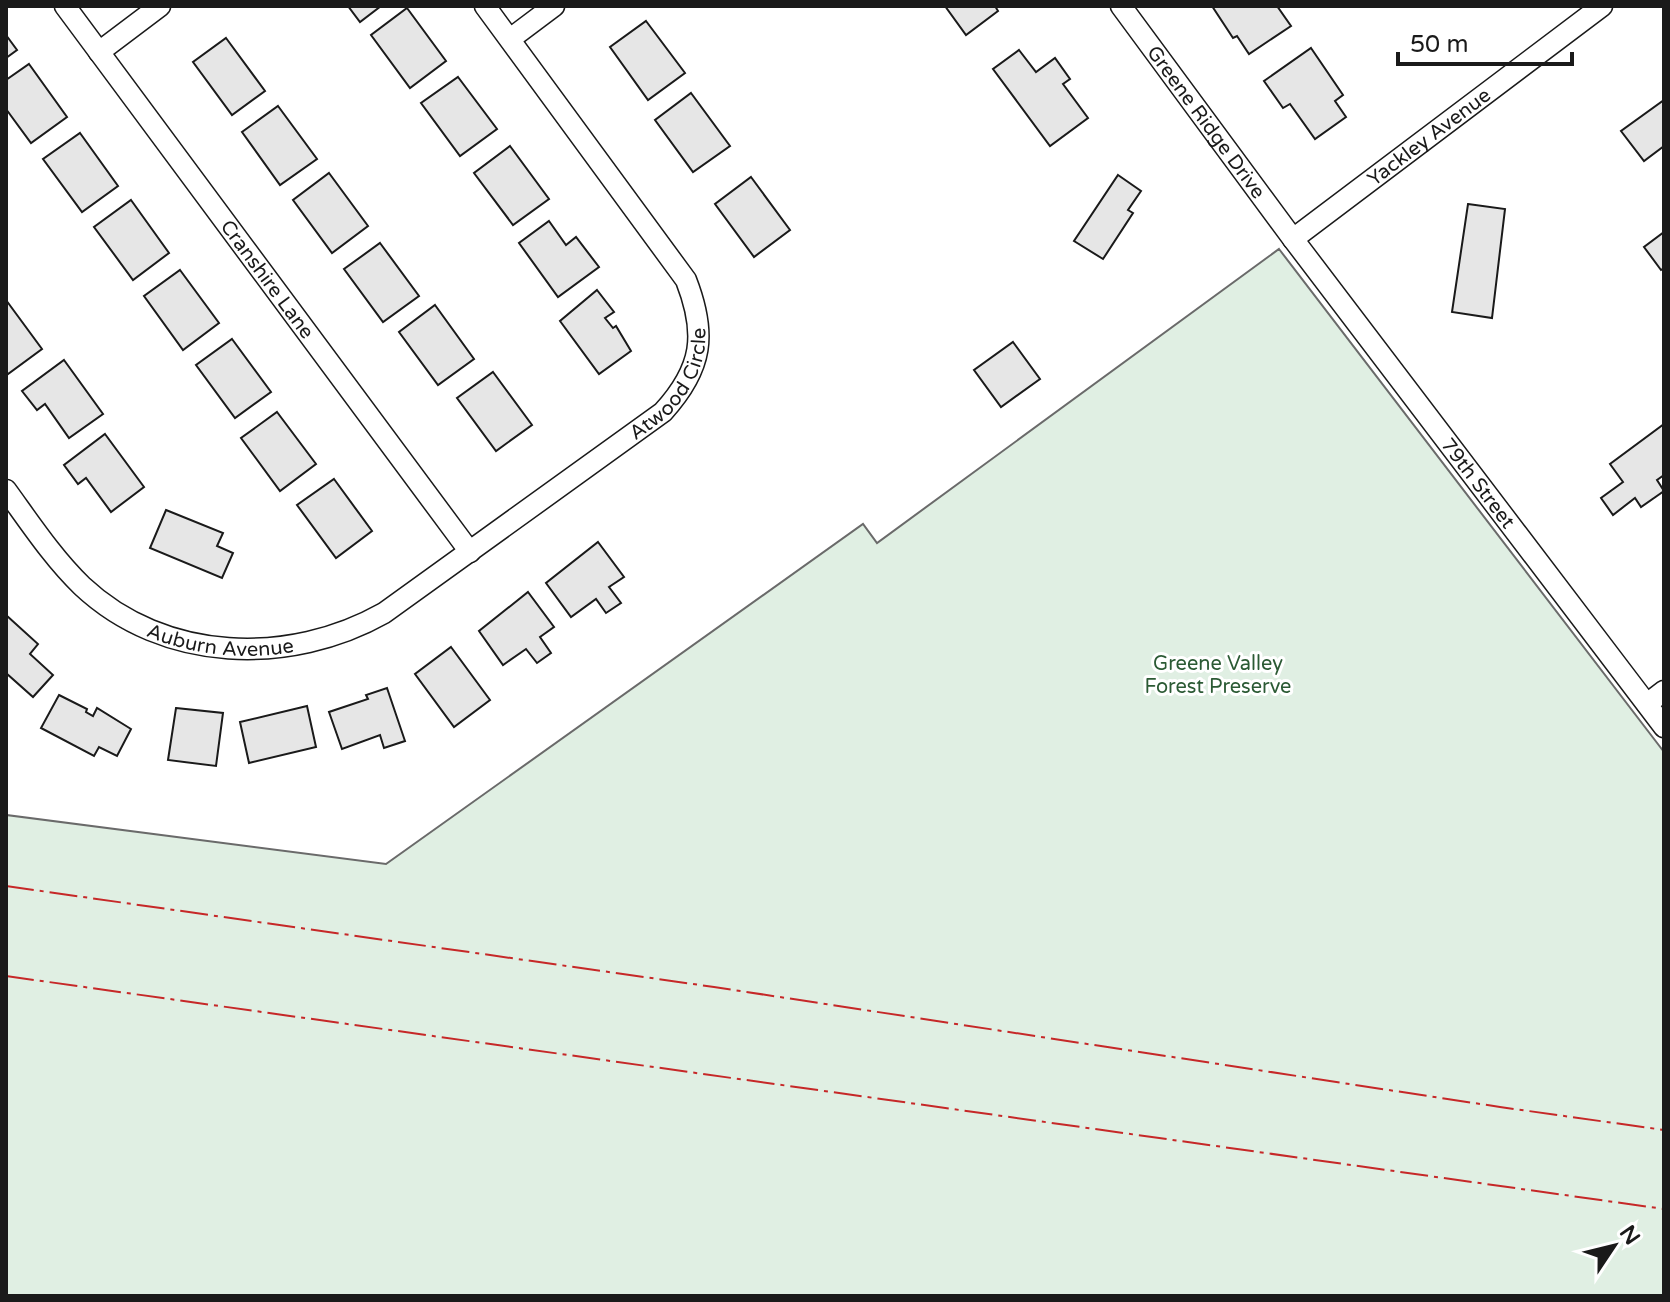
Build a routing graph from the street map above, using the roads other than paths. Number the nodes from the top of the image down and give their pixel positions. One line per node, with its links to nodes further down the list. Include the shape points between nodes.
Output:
1 (65, 6): 8 (street, Cranshire Lane)
2 (160, 6): 8 (street)
3 (485, 6): 7 (street, Atwood Circle)
4 (554, 6): 7 (street)
5 (1121, 6): 9 (street, Greene Ridge Drive)
6 (1602, 6): 9 (street, Yackley Avenue)
7 (510, 39): 11 (street, Atwood Circle, via 686,280 697,308 699,344 687,382 663,412)
8 (99, 52): 11 (street, Cranshire Lane)
9 (1293, 239): 13 (street, 79th Street)
10 (6, 490): 11 (street, Auburn Avenue, via 60,564 94,596 167,635 217,648 260,650 333,637 384,613)
11 (470, 552)
12 (1664, 691): 13 (street)
13 (1647, 704): 14 (street, 79th Street)
14 (1664, 727)

